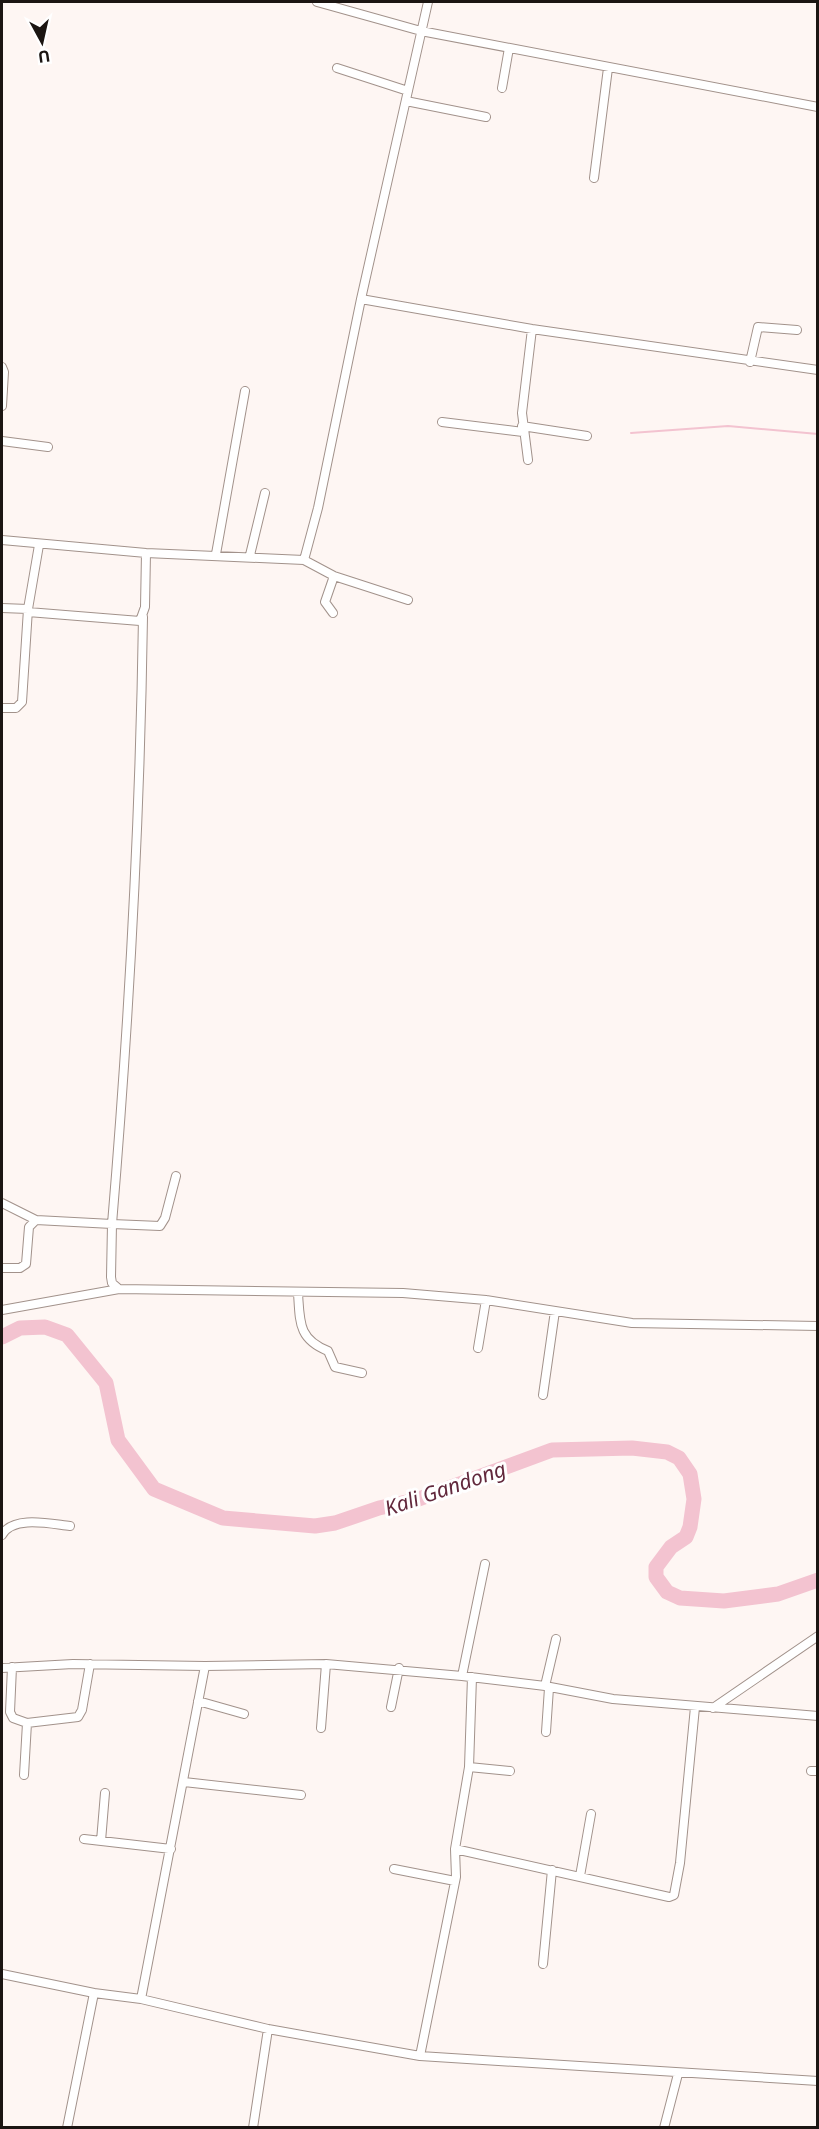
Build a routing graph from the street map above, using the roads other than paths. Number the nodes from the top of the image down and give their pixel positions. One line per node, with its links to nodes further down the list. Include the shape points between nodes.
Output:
1 (317, 2): 3 (street)
2 (428, 2): 3 (street)
3 (421, 31): 4 (street); 8 (street)
4 (508, 48): 6 (street); 7 (street)
5 (337, 68): 8 (street)
6 (608, 68): 10 (street); 12 (street)
7 (502, 88)
8 (408, 91): 9 (street)
9 (406, 101): 11 (street); 13 (street)
10 (818, 107)
11 (486, 117)
12 (594, 178)
13 (360, 299): 14 (street); 33 (street)
14 (532, 329): 16 (street); 22 (street)
15 (796, 330): 16 (street, via 758,327)
16 (750, 362): 18 (street)
17 (2, 367): 20 (street)
18 (818, 370)
19 (245, 391): 31 (street)
20 (2, 406)
21 (442, 422): 22 (street)
22 (523, 429): 23 (street); 26 (street)
23 (587, 436)
24 (2, 441): 25 (street)
25 (48, 447)
26 (528, 460)
27 (266, 493): 32 (street)
28 (2, 540): 29 (street)
29 (39, 545): 30 (street); 37 (street)
30 (146, 553): 31 (street); 39 (street)
31 (216, 554): 32 (street)
32 (250, 555): 33 (street)
33 (304, 560): 34 (street)
34 (334, 576): 35 (street); 38 (street, via 325,602)
35 (408, 600)
36 (2, 608): 37 (street)
37 (28, 610): 39 (street, via 133,622); 40 (street, via 22,702 16,708)
38 (333, 613)
39 (143, 617): 44 (street, via 140,785)
40 (2, 708)
41 (176, 1176): 44 (street, via 160,1226)
42 (2, 1203): 43 (street)
43 (36, 1220): 44 (street); 45 (street, via 29,1227 26,1264)
44 (112, 1224): 46 (street, via 111,1277)
45 (2, 1268)
46 (119, 1289): 47 (street); 49 (street)
47 (298, 1293): 48 (street, via 404,1293); 53 (street, via 300,1318 312,1345 328,1351 335,1367)
48 (486, 1300): 50 (street); 52 (street)
49 (2, 1310)
50 (555, 1311): 51 (street, via 632,1323); 54 (street)
51 (818, 1326)
52 (478, 1348)
53 (362, 1374)
54 (543, 1395)
55 (69, 1526): 56 (street, via 18,1525 9,1527)
56 (2, 1535)
57 (485, 1564): 66 (street)
58 (818, 1636): 72 (street)
59 (556, 1639): 68 (street)
60 (90, 1664): 62 (street); 63 (street); 75 (street, via 78,1717)
61 (326, 1664): 62 (street); 65 (street); 76 (street)
62 (205, 1666): 69 (street)
63 (12, 1667): 64 (street); 75 (street, via 10,1712 13,1718)
64 (2, 1668)
65 (399, 1668): 66 (street); 70 (street)
66 (462, 1676): 67 (street)
67 (472, 1677): 68 (street); 78 (street)
68 (547, 1687): 71 (street, via 613,1699); 77 (street)
69 (198, 1701): 73 (street); 81 (street)
70 (391, 1707)
71 (696, 1707): 72 (street); 91 (street, via 674,1895)
72 (713, 1708): 74 (street)
73 (244, 1714)
74 (818, 1716)
75 (27, 1724): 80 (street)
76 (321, 1728)
77 (546, 1732)
78 (469, 1767): 79 (street); 88 (street)
79 (510, 1772)
80 (24, 1775)
81 (184, 1782): 83 (street); 87 (street)
82 (105, 1793): 86 (street)
83 (300, 1795)
84 (591, 1814): 91 (street)
85 (84, 1839): 86 (street)
86 (101, 1841): 87 (street)
87 (171, 1849): 96 (street)
88 (455, 1849): 90 (street); 92 (street)
89 (394, 1869): 92 (street)
90 (552, 1870): 91 (street); 93 (street)
91 (580, 1876)
92 (455, 1881): 98 (street)
93 (543, 1964)
94 (2, 1974): 95 (street)
95 (94, 1993): 96 (street); 101 (street)
96 (141, 1999): 97 (street)
97 (268, 2029): 98 (street); 102 (street)
98 (420, 2056): 99 (street)
99 (678, 2074): 100 (street); 103 (street)
100 (818, 2081)
101 (67, 2127)
102 (253, 2127)
103 (664, 2127)

